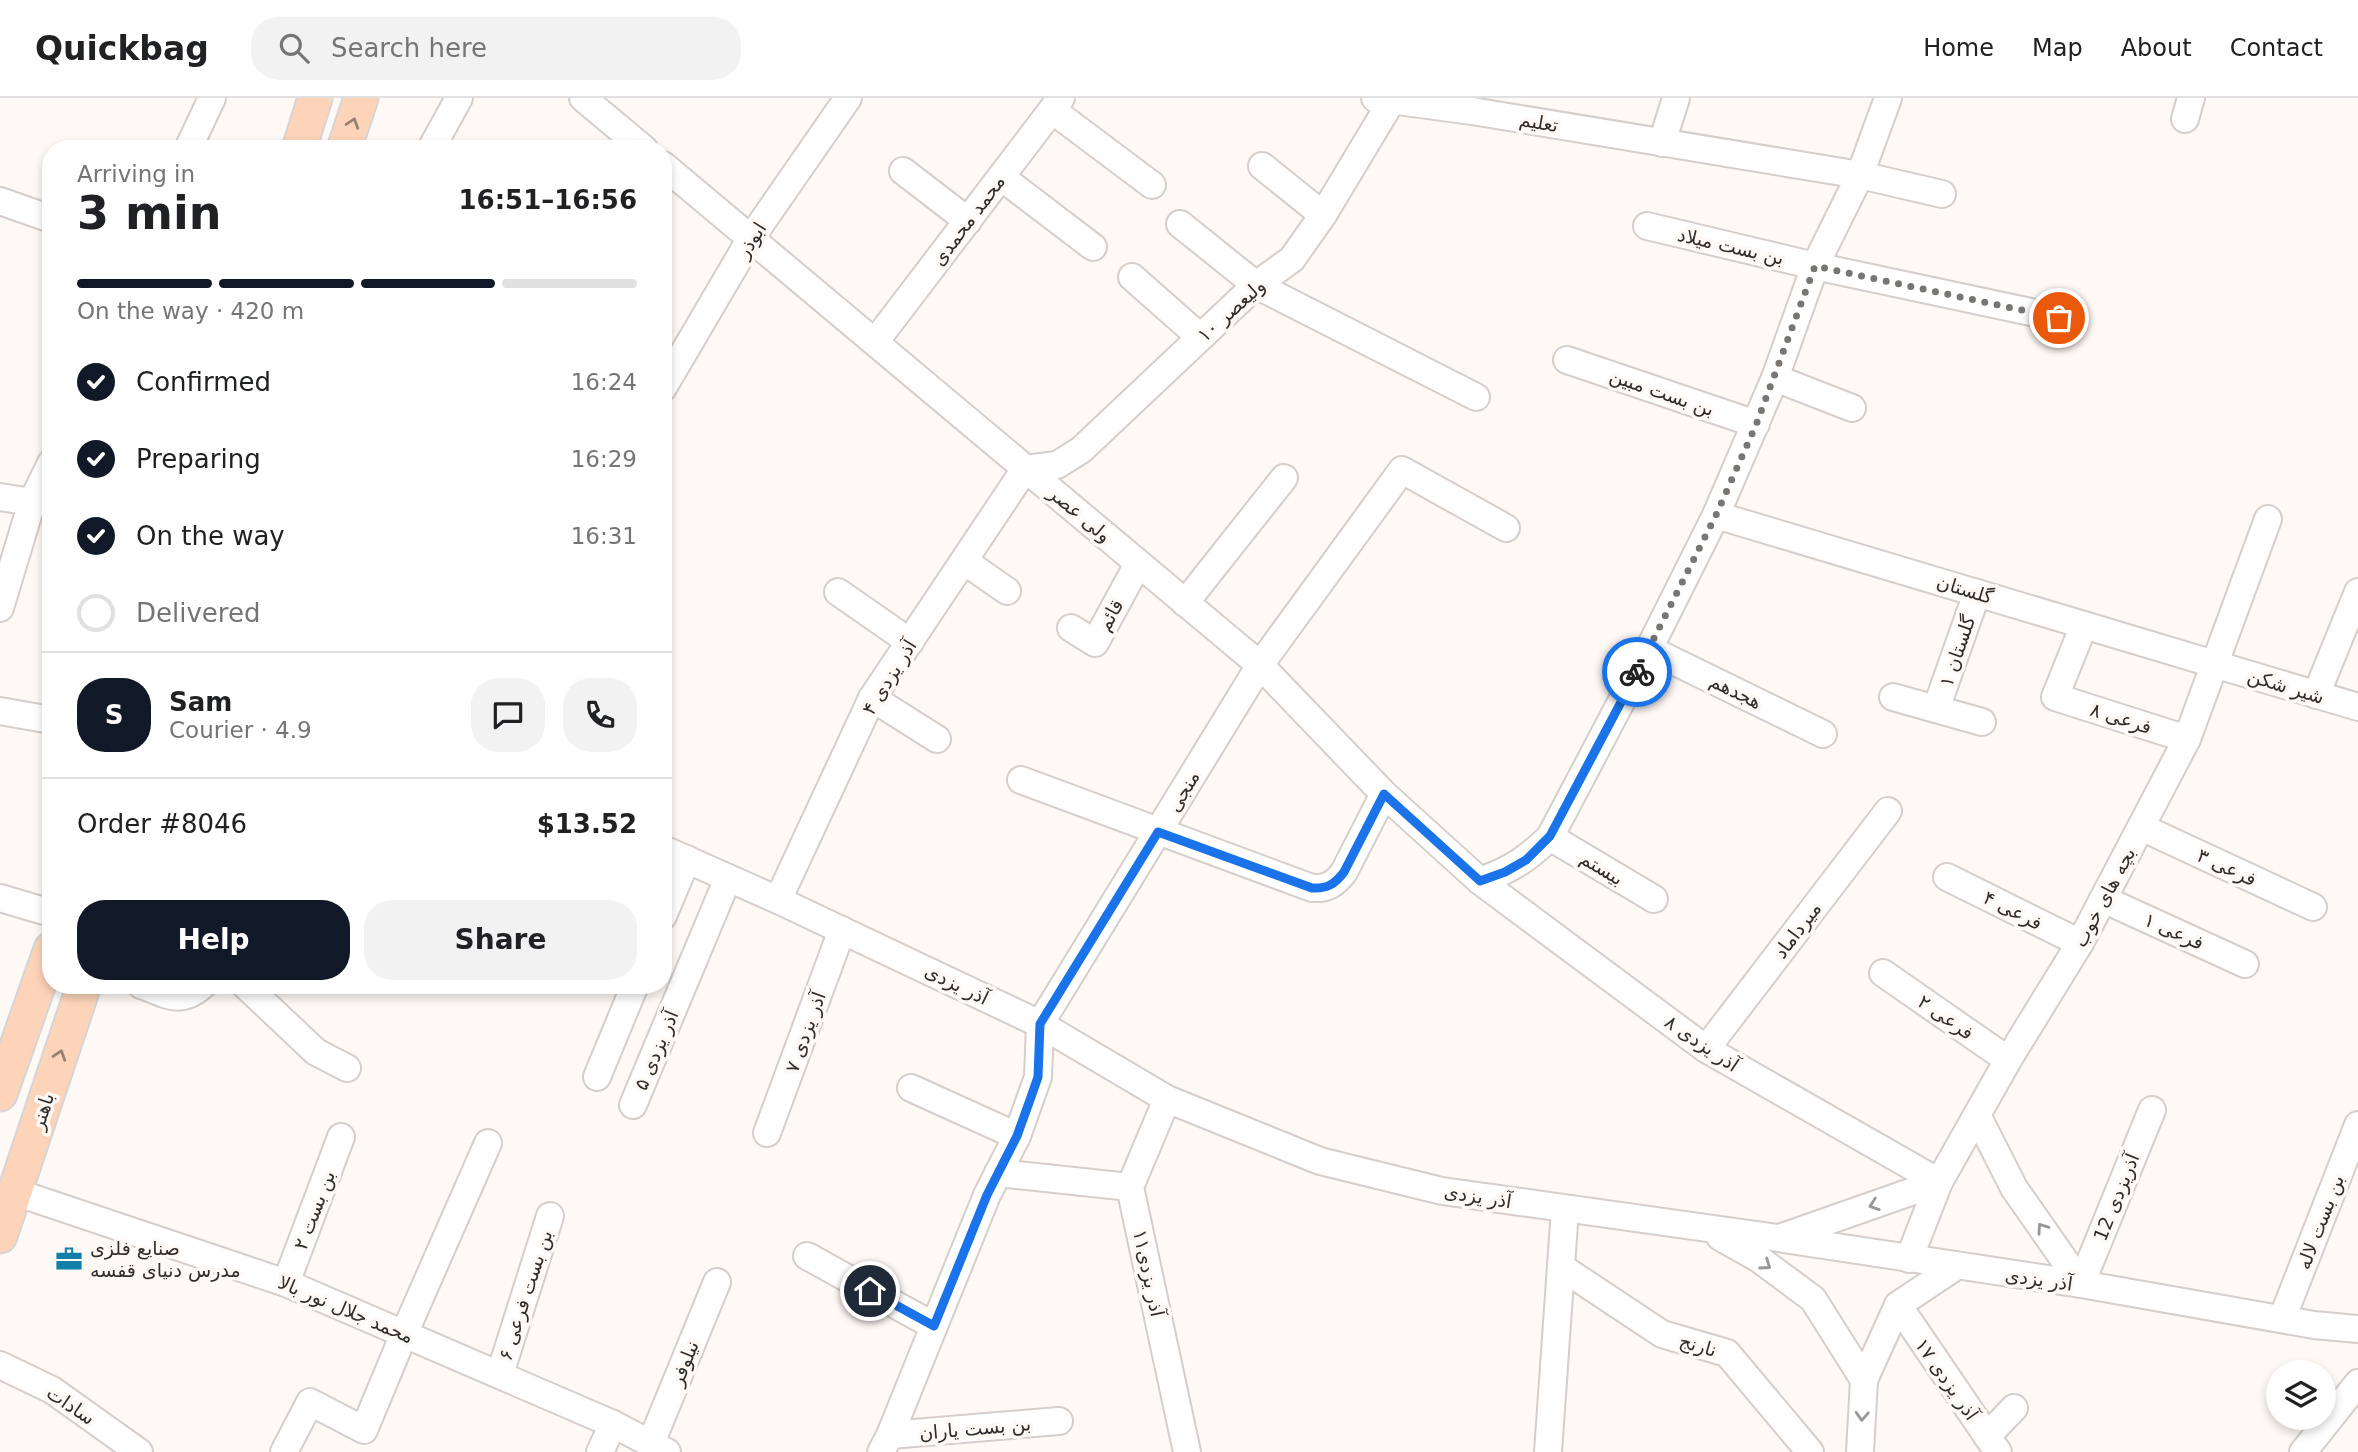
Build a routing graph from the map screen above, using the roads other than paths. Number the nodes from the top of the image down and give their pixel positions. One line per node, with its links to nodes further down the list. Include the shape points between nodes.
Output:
1 (212, 98): 12 (street)
2 (315, 98): 13 (main road)
3 (361, 98): 14 (main road, one-way to 3)
4 (459, 98): 15 (street)
5 (583, 98): 16 (street)
6 (848, 98): 31 (street, ابوذر)
7 (1676, 98): 17 (street)
8 (1888, 98): 21 (street)
9 (1382, 100): 11 (street, تعلیم); 26 (street, ۱۰ ولیعصر)
10 (1057, 104): 22 (street, محمد محمدی); 23 (street)
11 (1473, 105): 17 (street, تعلیم)
12 (192, 140)
13 (302, 140)
14 (347, 140)
15 (437, 140)
16 (633, 140)
17 (1662, 143): 21 (street, تعلیم)
18 (1262, 166): 26 (street)
19 (903, 171): 28 (street)
20 (672, 172): 31 (street, ولی عصر)
21 (1860, 176): 24 (street, تعلیم); 33 (street)
22 (1001, 177): 28 (street, محمد محمدی); 32 (street)
23 (1152, 185)
24 (1942, 194)
25 (0, 201): 27 (street)
26 (1322, 215): 35 (street, ۱۰ ولیعصر, via 1292,259)
27 (42, 216)
28 (968, 221): 38 (street, محمد محمدی)
29 (1180, 224): 35 (street)
30 (1647, 226): 33 (street, بن بست میلاد)
31 (751, 238): 38 (street, ولی عصر); 39 (street, ابوذر)
32 (1093, 247)
33 (1815, 266): 36 (street, بن بست میلاد); 41 (street)
34 (1132, 277): 37 (street)
35 (1256, 285): 37 (street, ۱۰ ولیعصر); 42 (street)
36 (2059, 318)
37 (1200, 337): 45 (street, ۱۰ ولیعصر, via 1081,450 1057,464)
38 (875, 342): 45 (street, ولی عصر)
39 (672, 355)
40 (1567, 360): 44 (street, بن بست مبین)
41 (1775, 378): 43 (street); 44 (street)
42 (1476, 397)
43 (1852, 408)
44 (1756, 425): 50 (street)
45 (1026, 468): 53 (street, ۴ آذر یزدی); 54 (street, ولی عصر)
46 (1284, 478): 59 (street)
47 (42, 481): 49 (street)
48 (0, 497): 49 (street)
49 (32, 502): 60 (street)
50 (1716, 515): 58 (street, گلستان); 64 (street)
51 (2268, 519): 65 (street, بچه های خوب)
52 (1506, 528): 66 (street, منجی, via 1402,470)
53 (964, 561): 55 (street); 63 (street, ۴ آذر یزدی)
54 (1138, 564): 59 (street, ولی عصر); 62 (street, قائم, via 1095,643)
55 (1007, 591)
56 (838, 592): 63 (street)
57 (2358, 592): 67 (street)
58 (1977, 593): 61 (street, گلستان); 71 (street, گلستان ۱)
59 (1185, 603): 66 (street, ولی عصر)
60 (0, 608)
61 (2084, 625): 65 (street, گلستان); 77 (street, فرعی ۸, via 2055,697)
62 (1071, 628)
63 (910, 642): 69 (street, ۴ آذر یزدی)
64 (1649, 649): 75 (street, هجدهم); 83 (street)
65 (2214, 664): 67 (street, شیر شکن); 77 (street, بچه های خوب)
66 (1260, 665): 79 (street, ولی عصر); 82 (street, منجی)
67 (2316, 695): 70 (street, شیر شکن)
68 (1893, 697): 71 (street)
69 (872, 698): 76 (street); 90 (street, ۴ آذر یزدی)
70 (2358, 707)
71 (1936, 709): 74 (street)
72 (0, 710): 73 (street)
73 (42, 718)
74 (1982, 722)
75 (1823, 734)
76 (937, 739)
77 (2187, 740): 81 (street, بچه های خوب)
78 (1021, 780): 82 (street)
79 (1384, 794): 82 (street, via 1344,872 1336,883 1322,889); 87 (street, ولی عصر)
80 (1888, 811): 105 (street, میرداماد)
81 (2141, 827): 91 (street, بچه های خوب); 92 (street, فرعی ۳)
82 (1158, 832): 104 (street, منجی)
83 (1550, 836): 87 (street, via 1526,860); 89 (street, بیستم)
84 (675, 854): 86 (street, آذر یزدی)
85 (1947, 877): 95 (street, فرعی ۴)
86 (728, 878): 90 (street, آذر یزدی); 112 (street, آذر یزدی ۵)
87 (1480, 881): 105 (street, ۸ آذر یزدی)
88 (0, 898): 93 (street)
89 (1654, 899)
90 (778, 900): 94 (street, آذر یزدی)
91 (2103, 900): 95 (street, بچه های خوب); 96 (street, فرعی ۱)
92 (2313, 906)
93 (42, 910)
94 (842, 930): 104 (street, آذر یزدی); 116 (street, آذر یزدی ۷)
95 (2080, 943): 106 (street, بچه های خوب)
96 (2245, 964)
97 (1883, 973): 106 (street, فرعی ۲)
98 (42, 975): 110 (main road)
99 (81, 994): 123 (main road, باهنر, one-way to 99)
100 (169, 994): 101 (street, via 182,998)
101 (194, 994)
102 (255, 994): 107 (street, via 316,1052)
103 (631, 994): 108 (street)
104 (1040, 1024): 111 (street, آذر یزدی); 117 (street, via 1038,1077)
105 (1706, 1049): 121 (street, ۸ آذر یزدی)
106 (2008, 1060): 114 (street, بچه های خوب)
107 (347, 1068)
108 (597, 1077)
109 (911, 1088): 117 (street)
110 (0, 1094)
111 (1167, 1099): 122 (street); 124 (street, آذر یزدی, via 1320,1161 1443,1191)
112 (633, 1105)
113 (2152, 1111): 135 (street, آذریزدی 12)
114 (1977, 1115): 121 (street, بچه های خوب); 135 (street, one-way to 114, via 2014,1188)
115 (2357, 1132): 137 (street, بن بست لاله)
116 (767, 1133)
117 (1017, 1136): 120 (street)
118 (341, 1137): 134 (street, بن بست ۲)
119 (488, 1143): 140 (street)
120 (998, 1173): 122 (street); 138 (street)
121 (1939, 1182): 128 (street, one-way to 128); 130 (street, بچه های خوب)
122 (1130, 1187): 154 (street, آذر یزدی۱۱)
123 (15, 1192): 127 (main road, باهنر); 134 (street, محمد جلال نور بالا)
124 (1565, 1209): 126 (street, آذر یزدی); 131 (street)
125 (550, 1216): 142 (street, بن بست فرعی ۶)
126 (1707, 1230): 128 (street, آذر یزدی); 143 (street, one-way to 143, via 1759,1259 1813,1298)
127 (0, 1236)
128 (1778, 1238): 130 (street, آذر یزدی)
129 (807, 1256): 138 (street)
130 (1909, 1259): 132 (street, آذر یزدی)
131 (1561, 1266): 155 (street); 156 (street, نارنج, via 1662,1335 1727,1353)
132 (1955, 1267): 135 (street, آذر یزدی); 136 (street)
133 (717, 1282): 150 (street, نیلوفر)
134 (286, 1283): 140 (street, محمد جلال نور بالا)
135 (2081, 1284): 137 (street, آذر یزدی)
136 (1898, 1305): 143 (street); 149 (street, آذر یزدی ۱۷)
137 (2282, 1320): 139 (street, آذر یزدی)
138 (934, 1326): 148 (street)
139 (2358, 1329)
140 (404, 1334): 142 (street, محمد جلال نور بالا); 152 (street, via 364,1430 310,1402)
141 (0, 1365): 151 (street, سادات, via 52,1390)
142 (499, 1374): 147 (street, محمد جلال نور بالا)
143 (1864, 1380): 157 (street, one-way to 157)
144 (2358, 1383): 158 (street)
145 (2014, 1408): 149 (street)
146 (1059, 1421): 148 (street, بن بست یاران)
147 (613, 1424): 150 (street, محمد جلال نور بالا); 153 (street)
148 (886, 1444)
149 (1993, 1444)
150 (659, 1448)
151 (139, 1452)
152 (284, 1452)
153 (600, 1452)
154 (1187, 1452)
155 (1548, 1452)
156 (1810, 1452)
157 (1860, 1452)
158 (2303, 1452)

